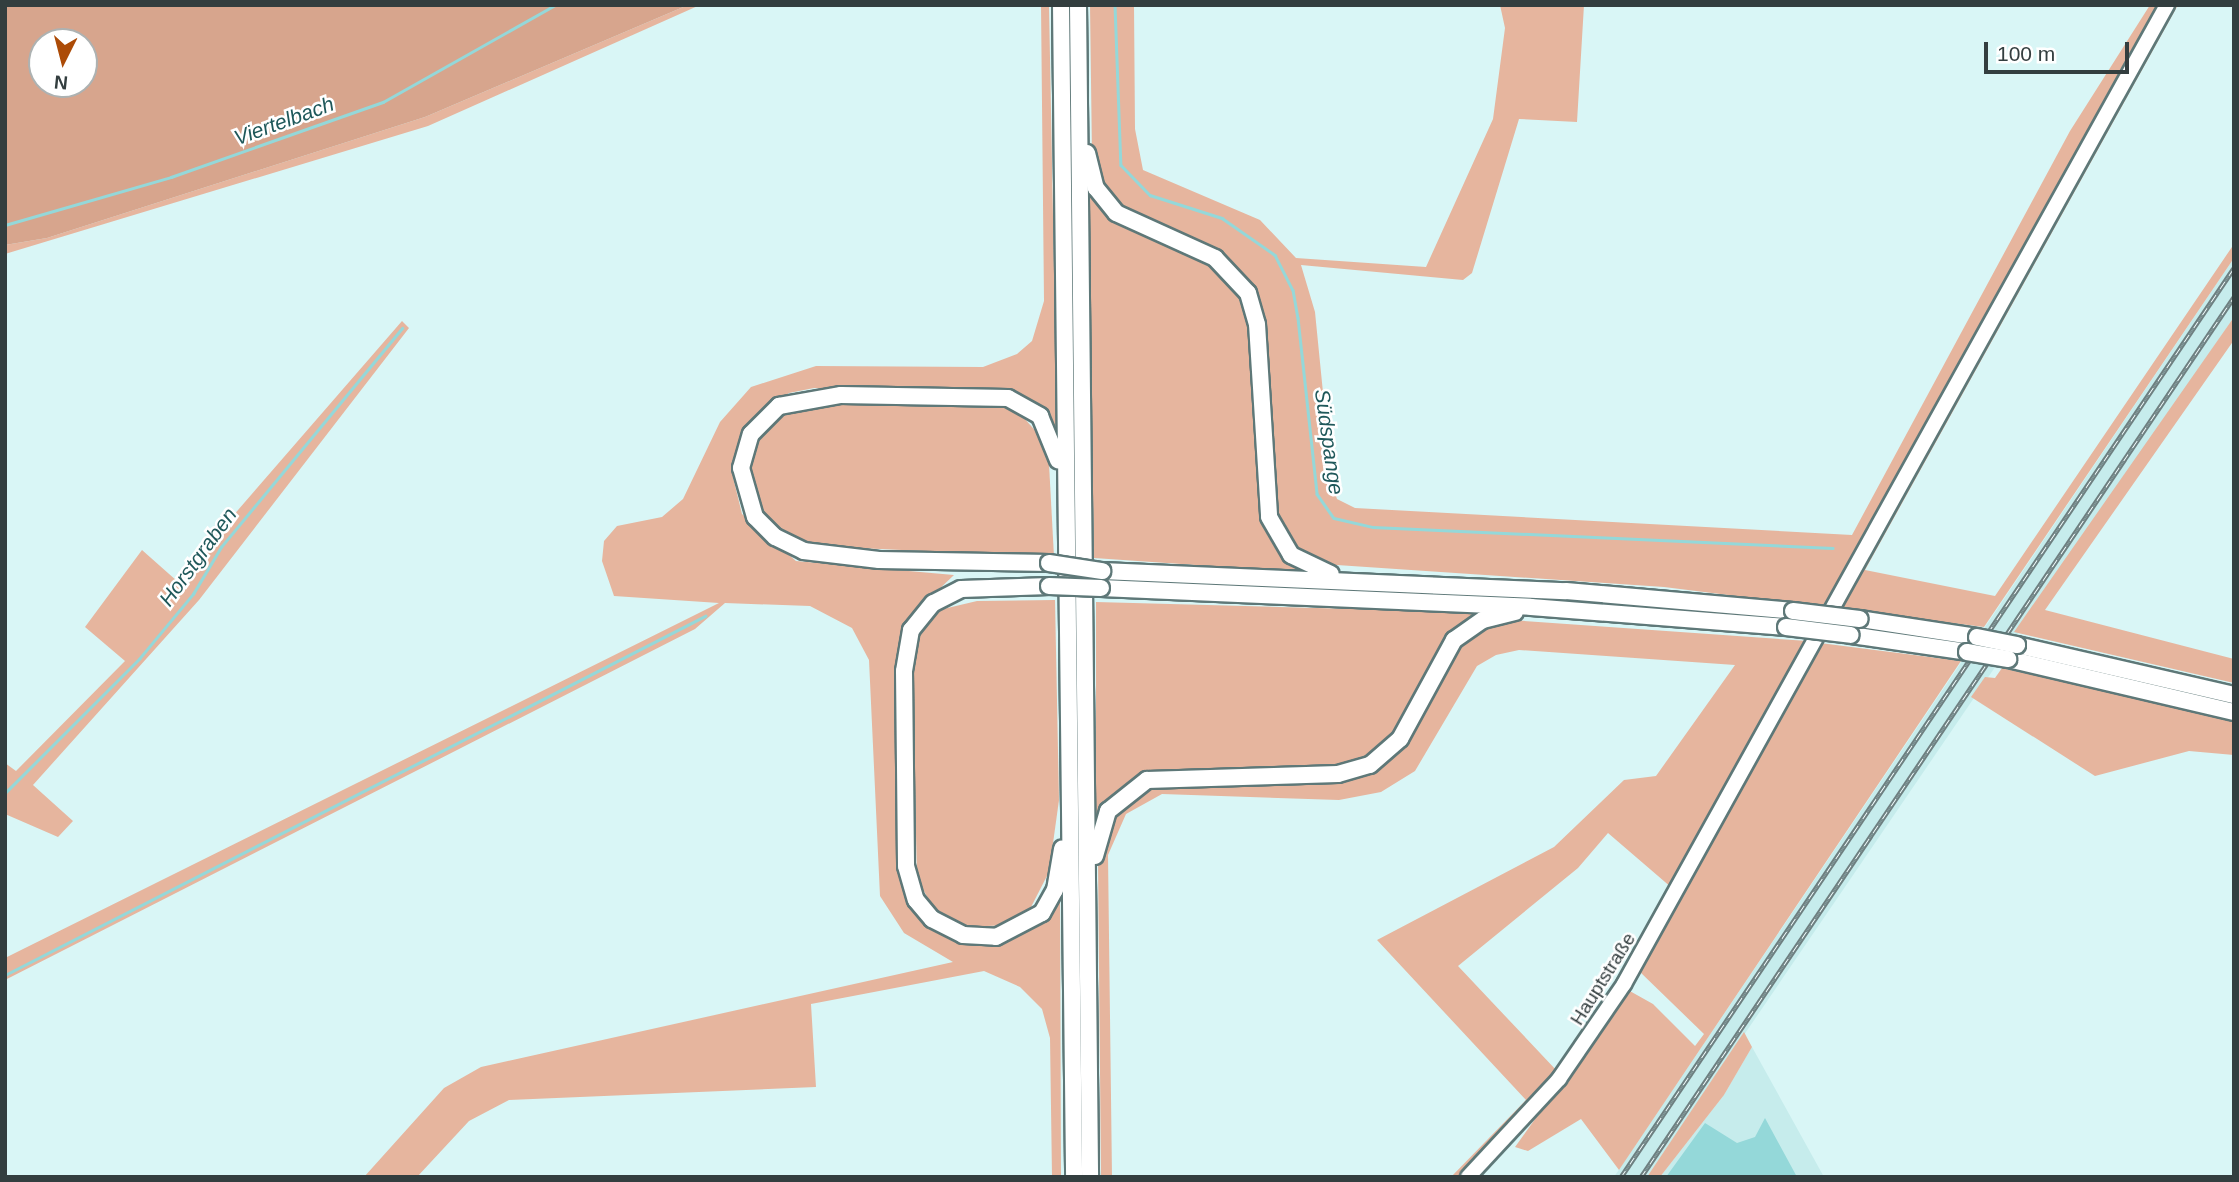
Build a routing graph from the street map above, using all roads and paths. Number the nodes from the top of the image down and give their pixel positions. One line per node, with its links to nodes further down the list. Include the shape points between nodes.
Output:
1 (1061, 5): 5 (highway)
2 (1078, 5): 4 (highway)
3 (2167, 5): 14 (main road, Hauptstraße, via 1625,984 1559,1079)
4 (1079, 115): 6 (highway, via 1092,178 1108,205 1138,226 1215,258 1248,293 1257,324 1272,528 1301,562); 11 (highway)
5 (1065, 497): 6 (highway, bridge, via 1047,424 1008,398 811,396 768,414 743,454 748,506 769,533 804,551 879,560 1049,563 1102,571); 10 (highway)
6 (1350, 581): 8 (highway, bridge, via 1607,593 1860,619 2017,645)
7 (1531, 607): 9 (highway, bridge, via 1786,627 1967,652); 10 (highway, bridge, via 986,583 933,603 907,640 911,889 924,911 953,932 986,938 1016,931 1049,903); 11 (highway, via 1460,634 1400,739 1370,765 1319,775 1168,776 1135,786 1102,822)
8 (2234, 695)
9 (2234, 712)
10 (1070, 827): 12 (highway)
11 (1087, 896): 13 (highway)
12 (1074, 1177)
13 (1090, 1177)
14 (1468, 1177)

